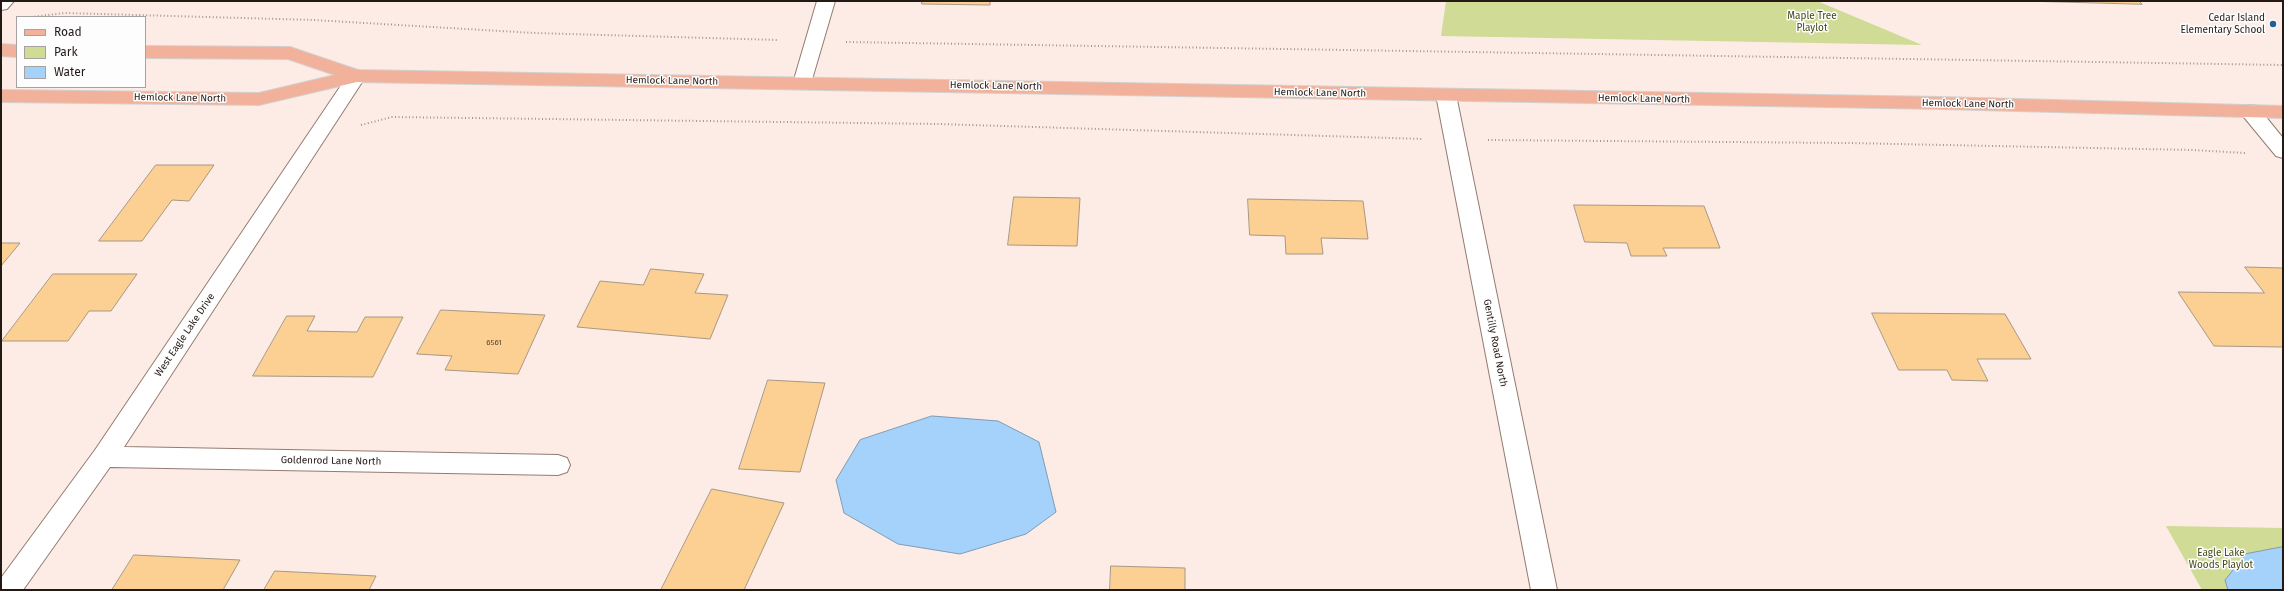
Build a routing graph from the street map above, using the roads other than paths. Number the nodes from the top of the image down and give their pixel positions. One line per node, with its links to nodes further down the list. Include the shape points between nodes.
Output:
1 (5, 1): 3 (street)
2 (826, 1): 8 (street)
3 (1, 5)
4 (1, 50): 5 (main road)
5 (16, 51)
6 (146, 52): 7 (main road, Hemlock Lane North, via 290,54)
7 (357, 76): 8 (main road, Hemlock Lane North); 10 (main road, Hemlock Lane North, via 259,99); 14 (street, West Eagle Lake Drive)
8 (802, 83): 9 (main road, Hemlock Lane North)
9 (1446, 95): 11 (main road, Hemlock Lane North); 17 (street, Gentilly Road North)
10 (1, 96)
11 (2250, 111): 12 (main road, Hemlock Lane North); 13 (street)
12 (2283, 112)
13 (2283, 151)
14 (104, 457): 15 (street, Goldenrod Lane North); 16 (street, West Eagle Lake Drive)
15 (558, 465)
16 (8, 590)
17 (1544, 590)

